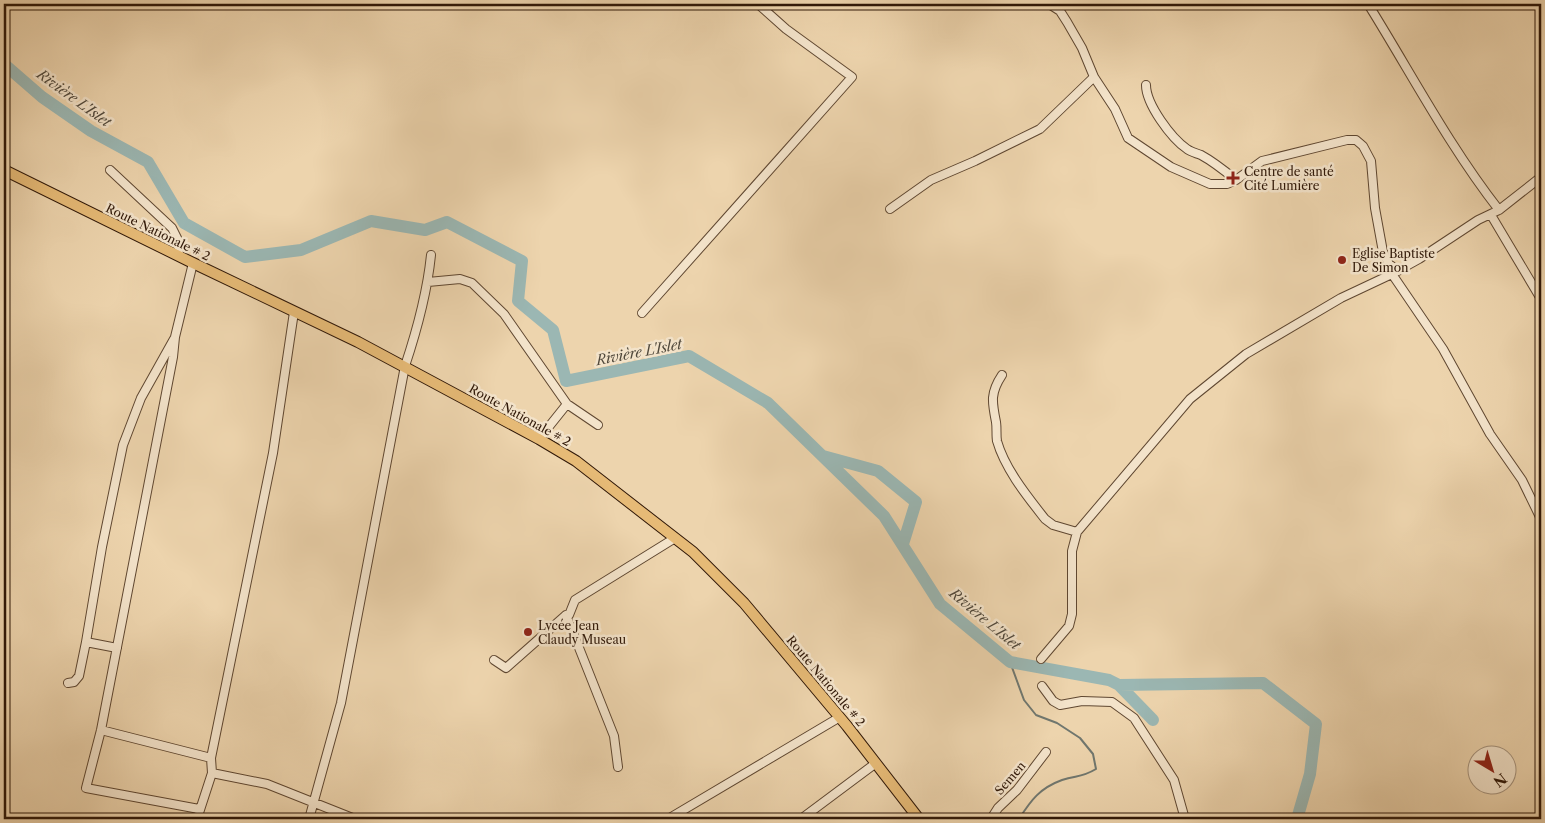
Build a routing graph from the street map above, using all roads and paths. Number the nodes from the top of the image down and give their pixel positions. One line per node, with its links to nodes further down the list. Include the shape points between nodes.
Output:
1 (758, 4): 22 (street, via 786,29 852,77)
2 (1049, 4): 6 (street, via 1068,22)
3 (1368, 4): 13 (street, via 1446,132)
4 (1538, 4): 5 (street)
5 (1541, 10)
6 (1094, 77): 11 (street, via 1115,109 1128,138 1171,168 1210,184 1228,184); 12 (street, via 1040,128 931,180)
7 (1146, 85): 11 (street, via 1148,100 1181,145)
8 (4, 170): 16 (main road, Route Nationale # 2)
9 (110, 170): 16 (street, via 172,228 178,240)
10 (1541, 177): 13 (street)
11 (1236, 180): 18 (street, via 1262,161 1356,140 1371,161 1383,252)
12 (890, 210)
13 (1499, 210): 14 (street)
14 (1491, 215): 18 (street); 20 (street)
15 (431, 255): 19 (street)
16 (179, 256): 17 (main road, Route Nationale # 2)
17 (193, 263): 21 (main road, Route Nationale # 2); 23 (street)
18 (1395, 273): 29 (street, via 1443,349 1490,434 1522,480); 30 (street, via 1341,298 1246,354 1190,399)
19 (428, 282): 24 (street, via 418,327); 26 (street, via 460,279 472,283 504,314)
20 (1541, 299)
21 (294, 312): 24 (main road, Route Nationale # 2); 42 (street, via 273,453)
22 (642, 313)
23 (175, 337): 33 (street, via 141,398 123,445); 34 (street)
24 (404, 366): 28 (main road, Route Nationale # 2); 46 (street, via 341,703)
25 (1002, 375): 30 (street, via 994,387 992,408 1004,461 1045,519 1053,525)
26 (567, 404): 27 (street); 28 (street)
27 (598, 425)
28 (539, 439): 31 (main road, Route Nationale # 2, via 576,461)
29 (1541, 519)
30 (1077, 532): 35 (street, via 1072,551 1070,620)
31 (675, 538): 32 (street, via 575,600 569,615); 39 (main road, Route Nationale # 2, via 744,603)
32 (566, 615): 36 (street, via 506,668); 44 (street, via 614,736)
33 (86, 642): 34 (street); 37 (street, via 79,676)
34 (117, 648): 40 (street)
35 (1041, 659)
36 (494, 660)
37 (68, 683)
38 (1042, 686): 55 (street, via 1060,705 1082,701 1112,702 1134,718 1174,780)
39 (840, 717): 43 (main road, Route Nationale # 2); 51 (street)
40 (101, 730): 42 (street); 47 (street, via 86,788)
41 (1046, 752): 54 (street, Semen)
42 (210, 758): 45 (street)
43 (876, 763): 52 (street); 53 (main road, Route Nationale # 2)
44 (618, 767)
45 (212, 773): 46 (street, via 267,784); 47 (street)
46 (314, 803): 49 (street); 50 (street)
47 (199, 810): 48 (street)
48 (197, 819)
49 (309, 819)
50 (355, 819)
51 (668, 819)
52 (801, 819)
53 (919, 819)
54 (990, 819)
55 (1185, 819)

